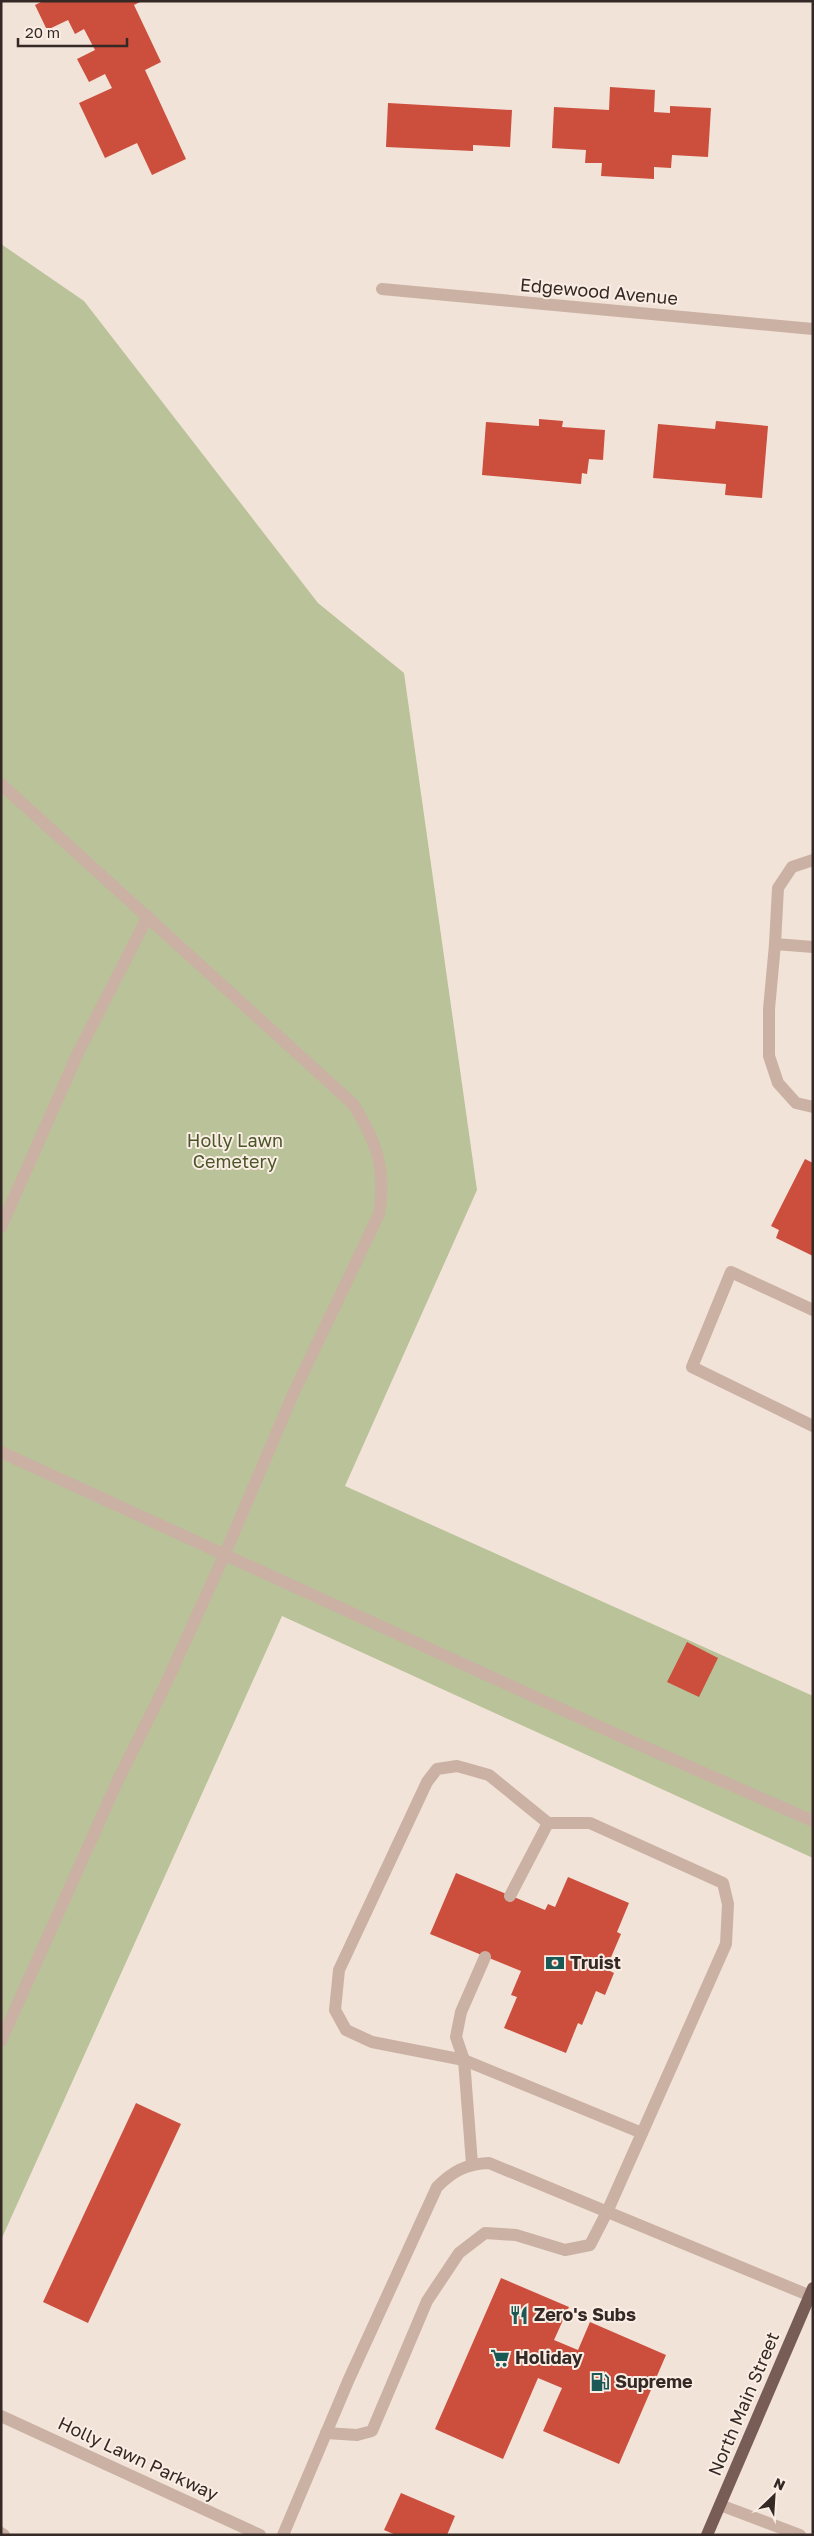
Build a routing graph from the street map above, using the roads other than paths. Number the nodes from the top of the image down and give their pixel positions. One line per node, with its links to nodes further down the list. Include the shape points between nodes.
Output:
1 (382, 289): 2 (street, Edgewood Avenue)
2 (813, 329)
3 (1, 784): 5 (street)
4 (813, 860): 6 (street, via 792,867 778,888)
5 (148, 916): 9 (street, via 78,1055); 13 (street, via 353,1104 370,1132 381,1162 379,1214 294,1392)
6 (775, 944): 7 (street); 8 (street, via 768,1056 778,1083 796,1103)
7 (813, 947)
8 (813, 1107)
9 (1, 1227)
10 (813, 1310): 11 (street, via 731,1272 692,1367)
11 (813, 1426)
12 (1, 1452): 13 (street)
13 (224, 1556): 14 (street); 18 (street, via 164,1690 118,1780)
14 (813, 1821)
15 (548, 1823): 16 (street); 19 (street, via 489,1776 457,1766 437,1769 427,1782 339,1970 335,2010 346,2030 372,2042); 20 (street, via 590,1823 723,1883 728,1904 726,1944)
16 (510, 1896)
17 (486, 1957): 19 (street, via 461,2012 456,2037)
18 (1, 2041)
19 (464, 2060): 20 (street); 21 (street)
20 (642, 2133): 22 (street)
21 (472, 2164): 22 (street, via 489,2163); 25 (street, via 452,2172 437,2187)
22 (607, 2212): 23 (street); 25 (street, via 590,2244 566,2250 516,2235 485,2233 459,2253 427,2301 372,2431 357,2435)
23 (812, 2293): 26 (main road, North Main Street)
24 (1, 2416): 27 (street, Holly Lawn Parkway)
25 (326, 2434): 28 (street)
26 (720, 2505): 29 (main road, North Main Street); 30 (street)
27 (260, 2535)
28 (283, 2535)
29 (706, 2535)
30 (800, 2535)

